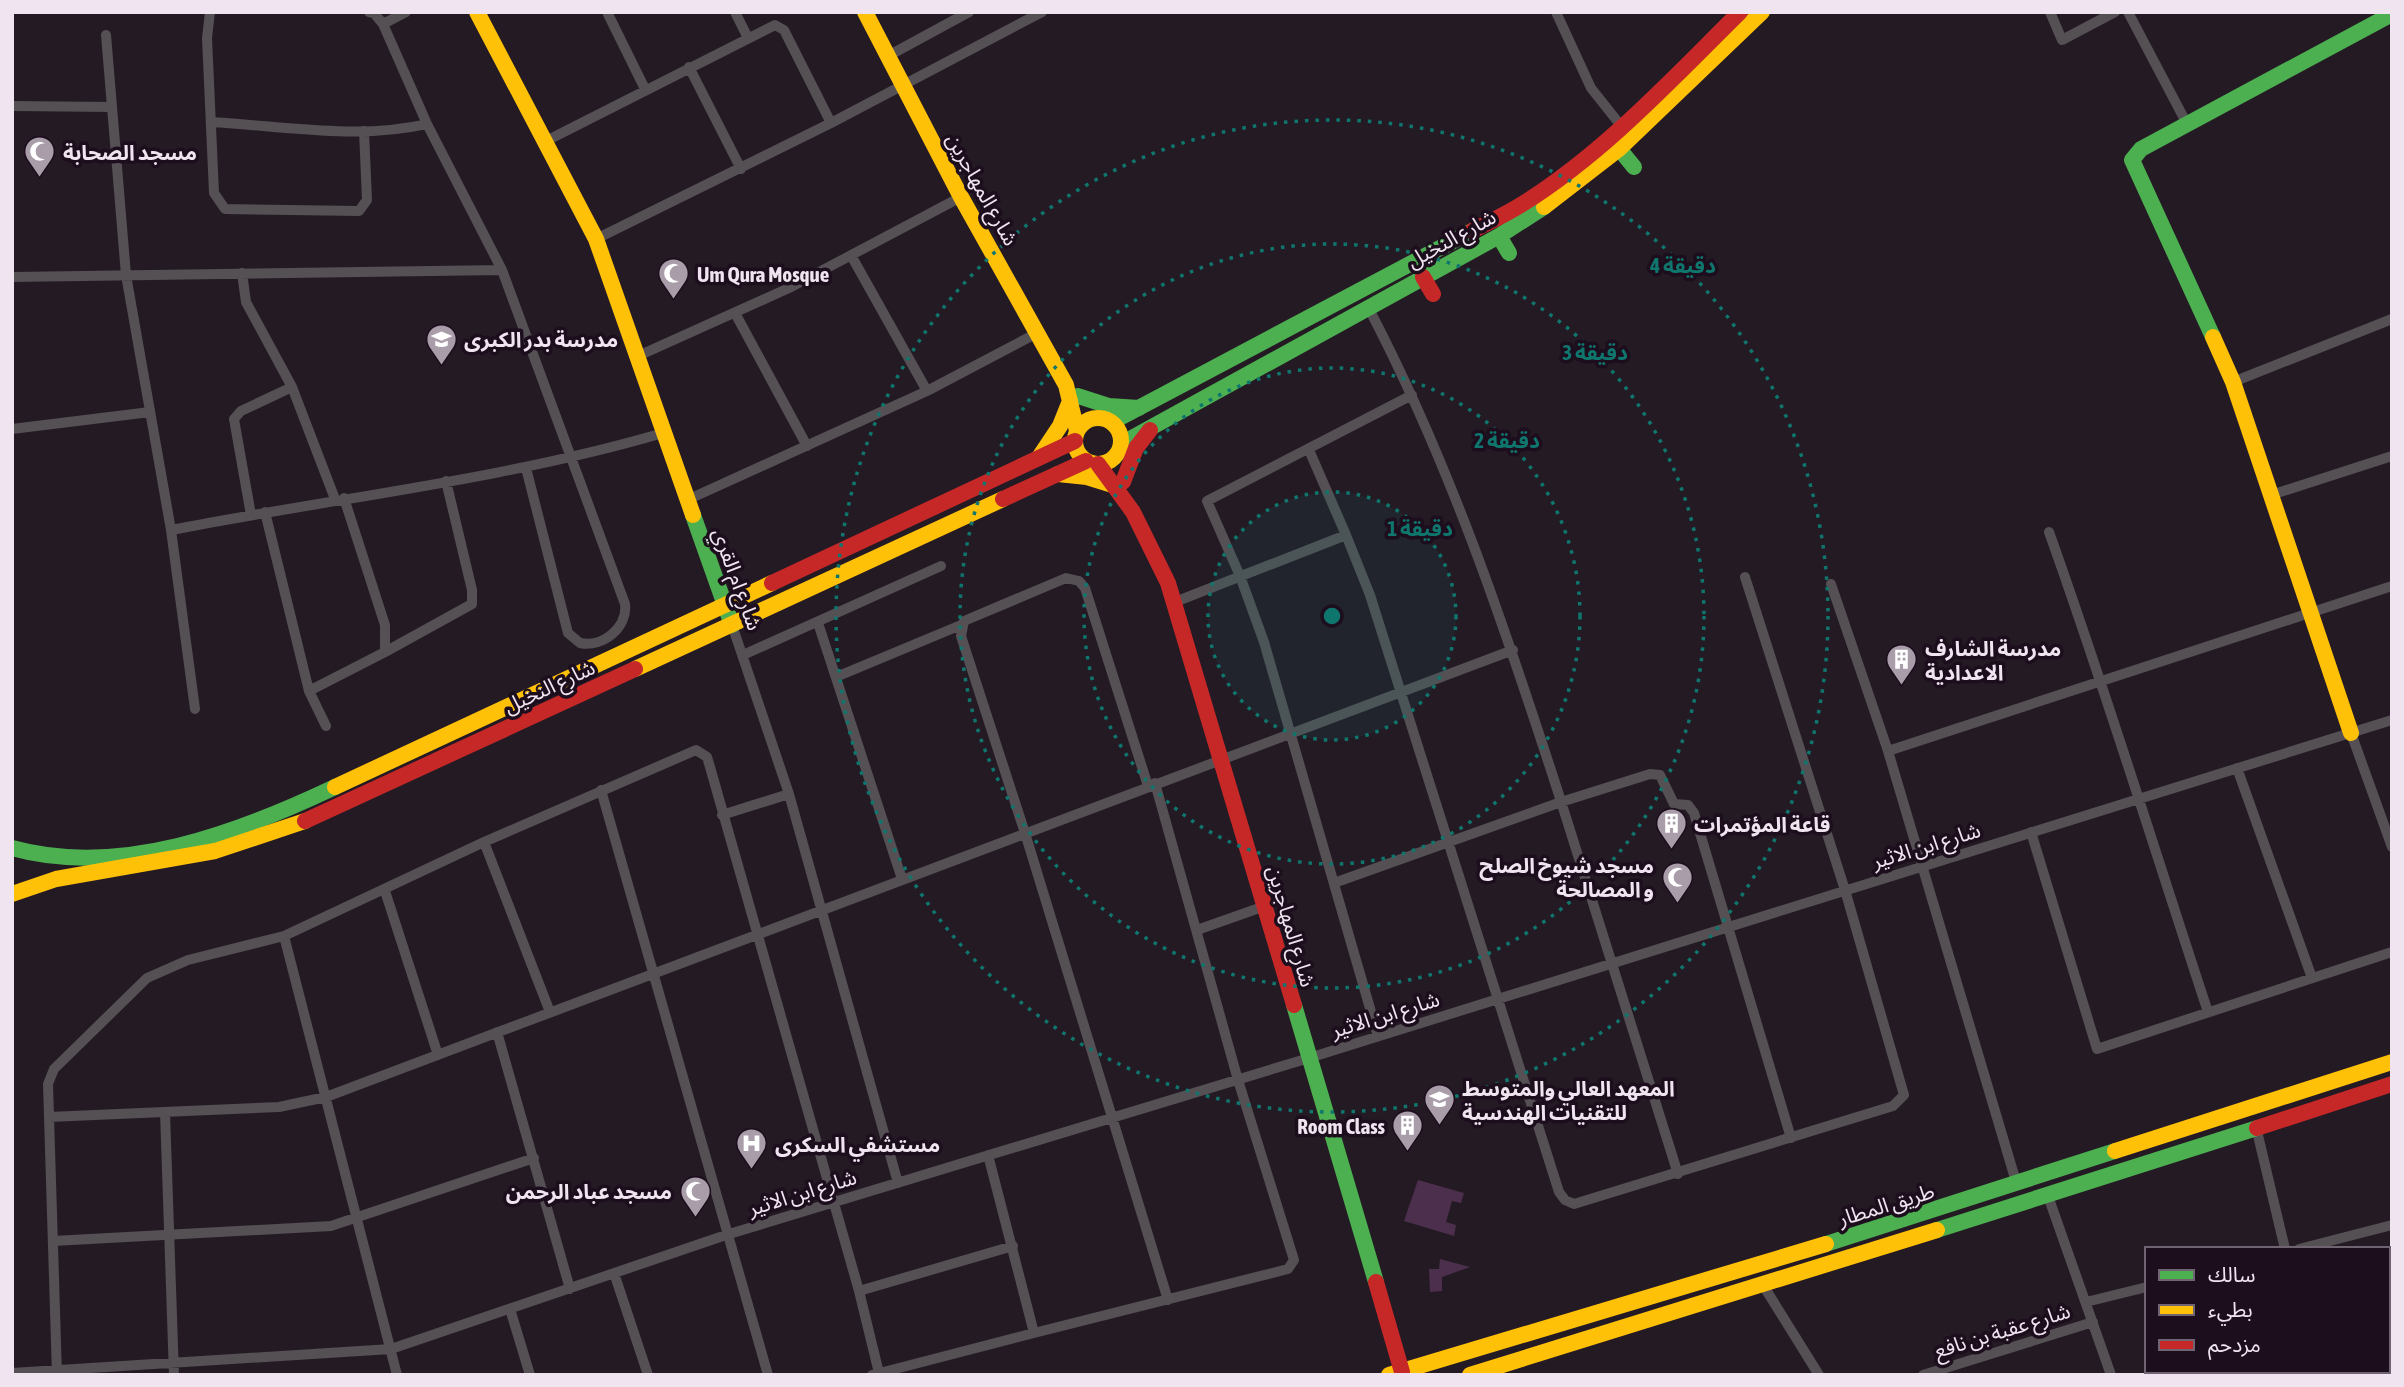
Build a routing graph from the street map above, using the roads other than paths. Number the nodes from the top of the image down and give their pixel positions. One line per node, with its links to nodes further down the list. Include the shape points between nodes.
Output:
1 (210, 12): 26 (street)
2 (369, 12): 17 (street)
3 (406, 12): 17 (street)
4 (477, 12): 32 (main road, شارع ام القري)
5 (607, 12): 23 (street)
6 (735, 12): 19 (street)
7 (865, 12): 20 (main road, شارع المهاجرين)
8 (969, 12): 20 (street)
9 (1042, 12): 22 (street)
10 (1556, 12): 31 (street)
11 (1740, 12): 31 (main road, شارع النخيل)
12 (1762, 12): 31 (main road, شارع النخيل)
13 (2050, 12): 14 (street, via 2062,40)
14 (2115, 12)
15 (2128, 12): 29 (street)
16 (2392, 14): 29 (main road)
17 (383, 24): 28 (street)
18 (106, 35): 25 (street)
19 (748, 38): 21 (street); 27 (street, via 771,25 784,30)
20 (887, 56): 22 (main road, شارع المهاجرين)
21 (690, 68): 23 (street); 34 (street)
22 (903, 85): 27 (street); 35 (main road, شارع المهاجرين)
23 (645, 89): 32 (street)
24 (12, 106): 25 (street)
25 (112, 107): 42 (street)
26 (211, 121): 30 (street); 30 (street, via 215,199 232,210 359,211 367,200)
27 (831, 123): 34 (street)
28 (427, 124): 30 (street); 40 (street)
29 (2188, 124): 51 (main road, via 2137,151 2132,163)
30 (364, 131)
31 (1617, 138): 33 (main road); 36 (main road, شارع النخيل, via 1562,195); 56 (main road, شارع النخيل, via 1507,214)
32 (546, 141): 37 (main road, شارع ام القري)
33 (1634, 167)
34 (741, 169): 37 (street)
35 (961, 197): 39 (street); 49 (main road, شارع المهاجرين)
36 (1499, 236): 38 (main road); 44 (main road, شارع النخيل)
37 (596, 239): 50 (main road, شارع ام القري)
38 (1509, 253)
39 (852, 257): 47 (street); 53 (street)
40 (502, 270): 41 (street); 67 (street)
41 (242, 273): 42 (street); 52 (street, via 250,313)
42 (126, 275): 43 (street); 57 (street)
43 (12, 277)
44 (1423, 277): 45 (main road); 46 (main road, شارع النخيل)
45 (1433, 294)
46 (1368, 307): 55 (street); 59 (main road, شارع النخيل)
47 (735, 313): 50 (street); 63 (street)
48 (2392, 319): 51 (street)
49 (1039, 332): 53 (street); 54 (main road, شارع المهاجرين)
50 (638, 356): 61 (main road, شارع ام القري)
51 (2233, 382): 74 (main road)
52 (292, 387): 75 (street); 78 (street, via 241,411 234,419)
53 (927, 391): 63 (street)
54 (1071, 394): 56 (main road); 58 (main road, شارع المهاجرين); 62 (main road, شارع المهاجرين); 68 (main road, via 1054,438)
55 (1412, 396): 65 (street); 93 (street, via 1454,489)
56 (1141, 408): 58 (main road, شارع النخيل)
57 (150, 412): 60 (street); 79 (street)
58 (1106, 420): 62 (main road, via 1086,421); 64 (main road, via 1120,432)
59 (1159, 420): 64 (main road, شارع النخيل); 73 (main road, via 1136,448)
60 (12, 429)
61 (663, 433): 67 (street); 76 (main road, شارع ام القري)
62 (1076, 436): 68 (main road, شارع النخيل); 69 (main road, via 1076,449)
63 (807, 446): 76 (street)
64 (1119, 450): 69 (main road); 73 (main road, شارع المهاجرين)
65 (1308, 450): 81 (street); 83 (street, via 1207,501)
66 (2392, 456): 74 (street)
67 (572, 459): 70 (street); 70 (street, via 625,610 616,631 591,644 576,641 566,628)
68 (1037, 459): 88 (main road, شارع النخيل)
69 (1092, 462): 71 (main road, شارع النخيل); 73 (main road, شارع المهاجرين)
70 (526, 468): 72 (street)
71 (1058, 474): 73 (main road, via 1079,475); 91 (main road, شارع النخيل)
72 (446, 481): 75 (street); 94 (street, via 472,604)
73 (1122, 489): 87 (main road, شارع المهاجرين)
74 (2271, 495): 89 (main road)
75 (340, 498): 77 (street); 94 (street, via 385,625)
76 (687, 500): 88 (main road, شارع ام القري)
77 (265, 512): 78 (street); 98 (street)
78 (251, 515): 79 (street)
79 (171, 530): 100 (street)
80 (2049, 531): 97 (street)
81 (1346, 535): 83 (street); 99 (street, via 1370,595)
82 (941, 566): 90 (street)
83 (1240, 576): 87 (street); 103 (street)
84 (1745, 577): 123 (street)
85 (1831, 584): 105 (street)
86 (2392, 586): 89 (street)
87 (1175, 601): 106 (main road, شارع المهاجرين)
88 (725, 607): 91 (main road, شارع ام القري); 119 (main road, شارع النخيل, via 325,794 237,828 76,860 43,858)
89 (2310, 614): 97 (street); 104 (main road)
90 (818, 623): 95 (street); 96 (street)
91 (732, 625): 95 (street, شارع ام القري); 125 (main road, شارع النخيل, via 276,833 177,860 55,879)
92 (961, 625): 96 (street); 108 (street, via 1062,579 1079,581); 115 (street)
93 (1513, 650): 99 (street); 112 (street)
94 (385, 652): 98 (street)
95 (743, 655): 110 (street, شارع ام القري)
96 (836, 677): 121 (street)
97 (2102, 680): 105 (street); 111 (street)
98 (309, 691): 102 (street)
99 (1399, 694): 103 (street); 117 (street)
100 (195, 709)
101 (2392, 720): 104 (street, شارع ابن الاثير)
102 (326, 726)
103 (1289, 733): 106 (street); 122 (street)
104 (2351, 733): 107 (street, شارع ابن الاثير); 118 (street)
105 (1888, 751): 120 (street)
106 (1221, 759): 108 (street); 126 (main road, شارع المهاجرين)
107 (2237, 768): 111 (street, شارع ابن الاثير); 135 (street)
108 (1152, 785): 115 (street); 129 (street)
109 (601, 790): 113 (street, via 696,750 707,757); 116 (street); 134 (street)
110 (789, 794): 113 (street); 127 (street, شارع ام القري)
111 (2137, 799): 114 (street, شارع ابن الاثير); 138 (street)
112 (1561, 802): 117 (street); 128 (street, via 1650,774 1660,775 1674,804 1692,808); 133 (street)
113 (722, 815): 130 (street)
114 (2031, 832): 120 (street, شارع ابن الاثير); 138 (street, via 2097,1049)
115 (1025, 833): 121 (street); 149 (street)
116 (484, 842): 124 (street); 137 (street)
117 (1447, 843): 122 (street); 136 (street)
118 (2392, 847)
119 (12, 848)
120 (1923, 866): 123 (street, شارع ابن الاثير); 156 (street)
121 (902, 879): 127 (street)
122 (1334, 883): 140 (street)
123 (1845, 890): 128 (street, شارع ابن الاثير); 151 (street, via 1904,1095 1893,1106)
124 (385, 891): 131 (street); 141 (street)
125 (12, 894)
126 (1265, 906): 129 (street); 142 (main road, شارع المهاجرين)
127 (821, 910): 130 (street); 155 (street, شارع ام القري)
128 (1730, 927): 133 (street, شارع ابن الاثير); 151 (street)
129 (1197, 930): 144 (street)
130 (757, 934): 134 (street); 158 (street)
131 (284, 936): 146 (street); 148 (street, via 188,960 147,978 54,1069 48,1084)
132 (2392, 952): 135 (street)
133 (1613, 963): 136 (street, شارع ابن الاثير); 154 (street)
134 (653, 974): 137 (street); 161 (street)
135 (2312, 978): 138 (street)
136 (1497, 1000): 140 (street, شارع ابن الاثير); 154 (street, via 1565,1200 1580,1205)
137 (550, 1012): 139 (street)
138 (2208, 1012)
139 (497, 1032): 141 (street); 153 (street)
140 (1378, 1036): 142 (street, شارع ابن الاثير)
141 (438, 1055): 146 (street)
142 (1309, 1058): 144 (street, شارع ابن الاثير); 181 (main road, شارع المهاجرين)
143 (2392, 1062): 156 (main road, طريق المطار)
144 (1238, 1080): 149 (street, شارع ابن الاثير); 172 (street, via 1294,1260 1288,1269)
145 (2392, 1084): 150 (main road, طريق المطار)
146 (326, 1097): 147 (street, via 279,1107); 159 (street)
147 (164, 1112): 148 (street); 162 (street)
148 (49, 1117): 163 (street)
149 (1112, 1118): 152 (street, شارع ابن الاثير); 172 (street)
150 (2256, 1127): 157 (main road, طريق المطار); 165 (street)
151 (1791, 1138): 154 (street)
152 (988, 1155): 155 (street, شارع ابن الاثير); 164 (street)
153 (534, 1158): 159 (street); 170 (street)
154 (1678, 1174)
155 (898, 1183): 158 (street, شارع ابن الاثير)
156 (2017, 1185): 181 (main road, طريق المطار)
157 (2048, 1196): 168 (main road, طريق المطار); 173 (street)
158 (834, 1202): 161 (street, شارع ابن الاثير); 171 (street)
159 (357, 1219): 162 (street, via 331,1226); 177 (street)
160 (2392, 1225): 166 (street)
161 (726, 1235): 167 (street, شارع ابن الاثير); 186 (street)
162 (170, 1237): 163 (street); 178 (street)
163 (53, 1241): 180 (street)
164 (1013, 1246): 171 (street); 176 (street)
165 (2286, 1247)
166 (2316, 1247)
167 (614, 1273): 170 (street, شارع ابن الاثير); 185 (street)
168 (1763, 1285): 187 (main road, طريق المطار); 188 (street)
169 (2145, 1287): 173 (street, شارع عقبة بن نافع)
170 (570, 1289): 174 (street, شارع ابن الاثير)
171 (859, 1291): 182 (street)
172 (1168, 1300): 176 (street)
173 (2086, 1302): 175 (street)
174 (510, 1309): 177 (street, شارع ابن الاثير); 184 (street)
175 (2093, 1322): 189 (street, شارع عقبة بن نافع); 190 (street)
176 (1034, 1332): 182 (street)
177 (391, 1349): 178 (street, شارع ابن الاثير); 183 (street)
178 (174, 1369): 180 (street, شارع ابن الاثير)
179 (12, 1373): 180 (street)
180 (57, 1373)
181 (1396, 1373)
182 (875, 1374)
183 (397, 1375)
184 (530, 1375)
185 (648, 1375)
186 (768, 1375)
187 (1470, 1375)
188 (1819, 1375)
189 (1923, 1375)
190 (2111, 1375)

